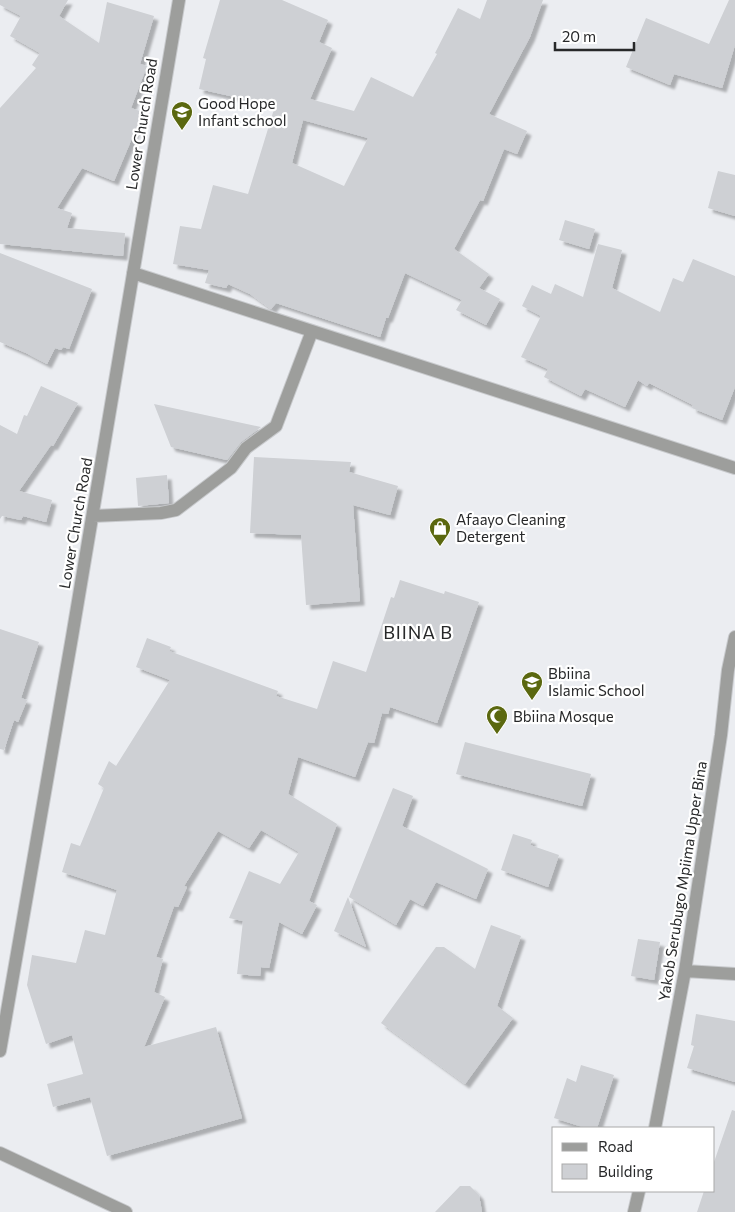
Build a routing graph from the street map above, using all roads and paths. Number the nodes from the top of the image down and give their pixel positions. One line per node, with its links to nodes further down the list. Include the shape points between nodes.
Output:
1 (178, 0): 2 (street, Lower Church Road)
2 (133, 273): 3 (street); 5 (street, Lower Church Road)
3 (312, 331): 4 (street); 5 (street, via 276,426 246,448 231,468 176,510)
4 (735, 468)
5 (93, 516): 9 (street, Lower Church Road)
6 (735, 637): 7 (street, Yakob Serubugo Mpiima Upper Bina)
7 (686, 971): 8 (street); 10 (street, Yakob Serubugo Mpiima Upper Bina)
8 (735, 974)
9 (0, 1051)
10 (655, 1127)
11 (0, 1153): 13 (street)
12 (639, 1192): 14 (street)
13 (126, 1212)
14 (634, 1212)

